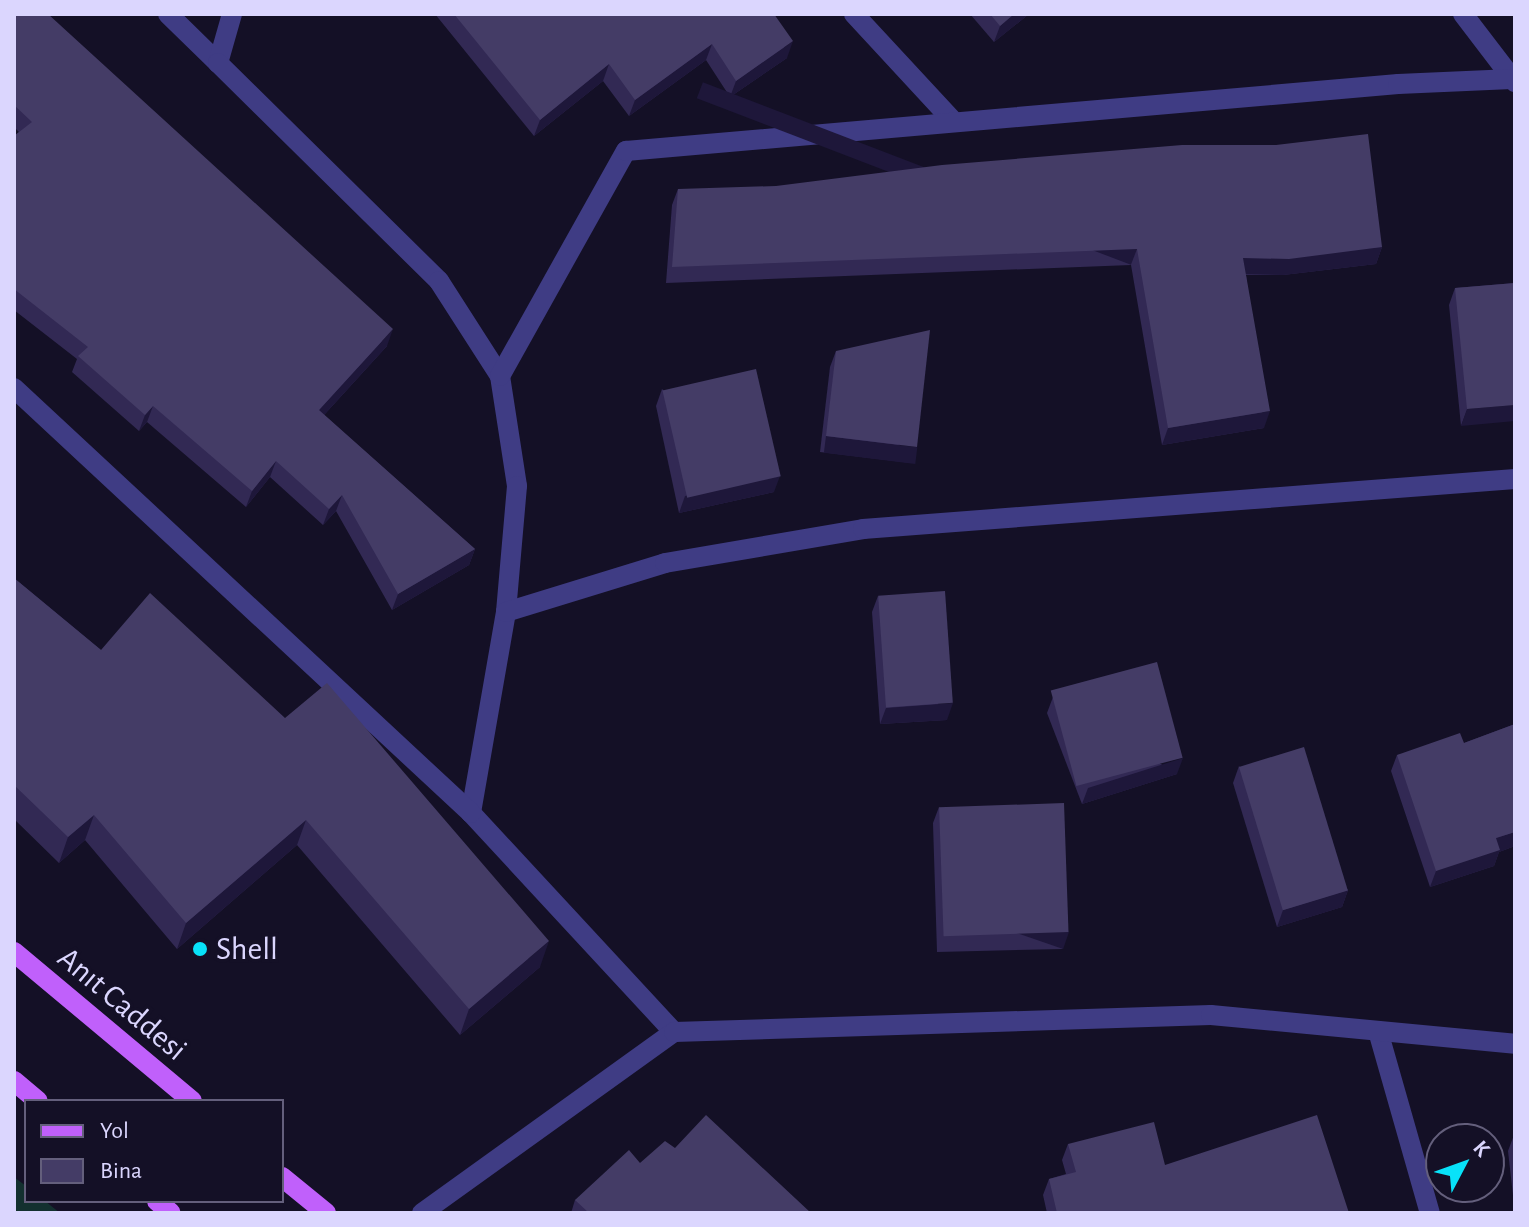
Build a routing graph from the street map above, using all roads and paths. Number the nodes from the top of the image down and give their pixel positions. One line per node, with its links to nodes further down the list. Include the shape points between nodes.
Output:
1 (168, 14): 5 (street)
2 (232, 14): 5 (street)
3 (854, 14): 7 (street)
4 (1463, 14): 6 (street)
5 (218, 63): 8 (street, via 439,281)
6 (1514, 81): 7 (street, via 1398,84)
7 (954, 122): 8 (street, via 626,151)
8 (500, 376): 11 (street, via 517,486)
9 (14, 388): 12 (street)
10 (1515, 479): 11 (street, via 863,529 665,563)
11 (506, 612): 12 (street)
12 (471, 813): 15 (street)
13 (14, 952): 19 (main road, Anıt Caddesi)
14 (1378, 1031): 15 (street, via 1211,1015); 16 (street); 23 (street)
15 (674, 1032): 22 (street)
16 (1515, 1044)
17 (14, 1081): 18 (main road)
18 (36, 1099)
19 (190, 1099)
20 (284, 1179): 21 (main road)
21 (326, 1213)
22 (422, 1213)
23 (1430, 1213)

